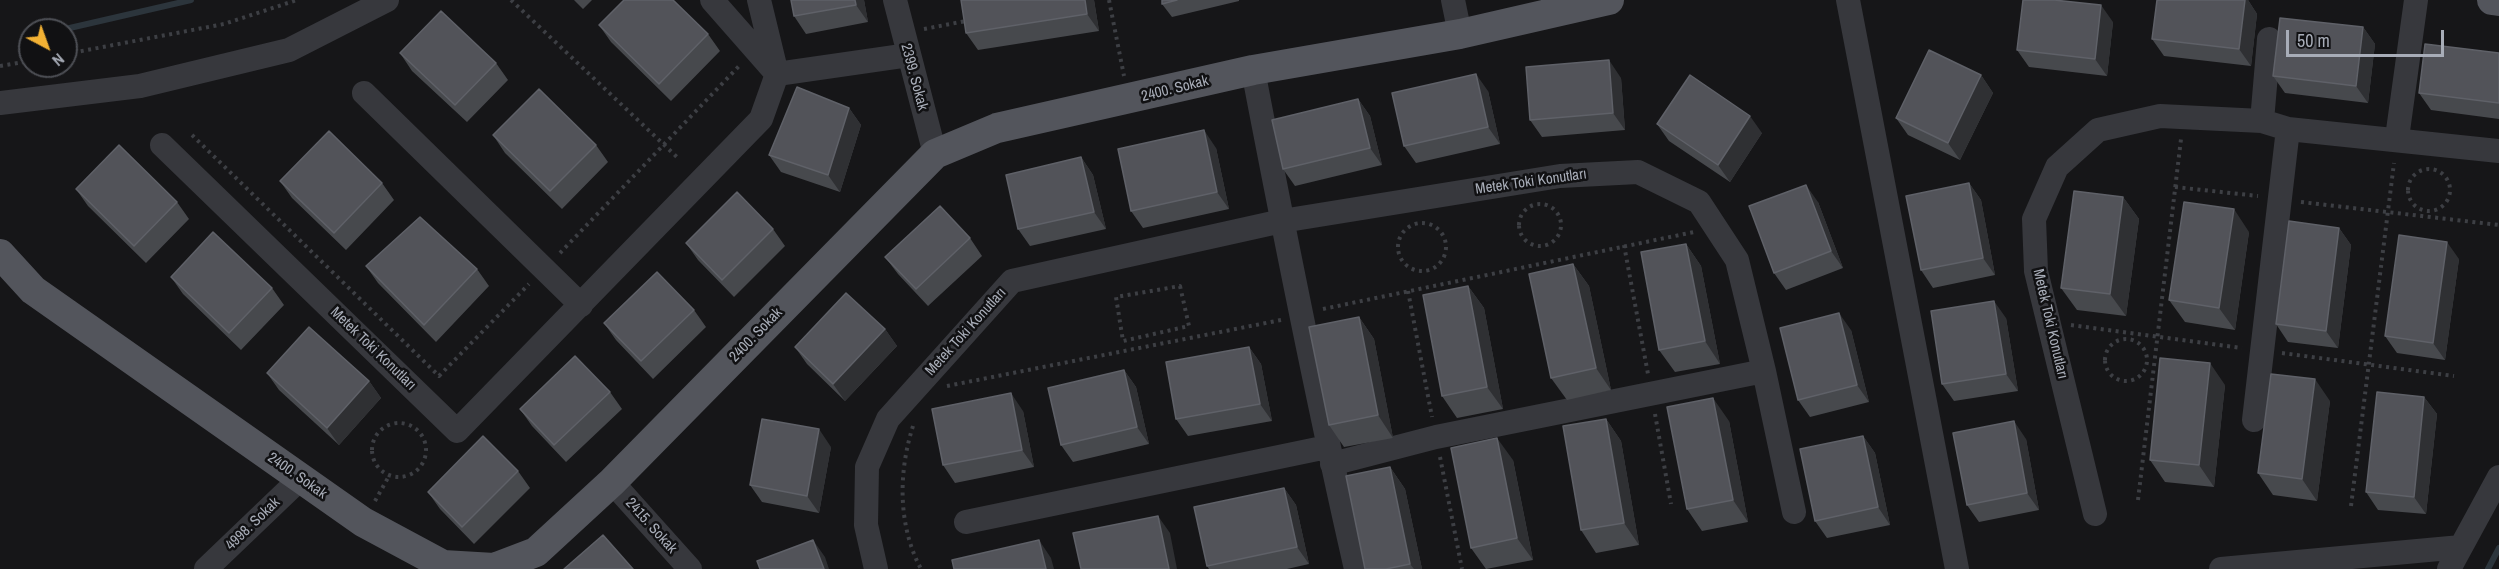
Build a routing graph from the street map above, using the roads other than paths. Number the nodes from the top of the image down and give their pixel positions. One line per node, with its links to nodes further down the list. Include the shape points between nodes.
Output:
1 (387, 0): 17 (street, via 289,50 140,86)
2 (712, 0): 15 (street)
3 (759, 0): 15 (street)
4 (895, 0): 13 (street, 2399. Sokak)
5 (1453, 0): 11 (street)
6 (1609, 0): 11 (main road, 2400. Sokak)
7 (1848, 0): 42 (street)
8 (2416, 0): 20 (street)
9 (2492, 0): 10 (main road)
10 (2499, 1)
11 (1460, 34): 14 (main road, 2400. Sokak)
12 (2269, 39): 18 (street)
13 (906, 44): 15 (street); 23 (street, 2399. Sokak)
14 (1253, 70): 23 (main road, 2400. Sokak, via 997,128); 24 (street)
15 (777, 74): 26 (street, Metek Toki Konutları, via 761,119)
16 (364, 93): 26 (street)
17 (0, 104)
18 (2262, 121): 19 (street, Metek Toki Konutları); 34 (street, Metek Toki Konutları, via 2160,116 2098,130 2057,166 2034,219 2036,271)
19 (2288, 129): 20 (street, Metek Toki Konutları); 28 (street)
20 (2397, 138): 22 (street, Metek Toki Konutları)
21 (162, 145): 26 (street, Metek Toki Konutları, via 457,430)
22 (2499, 151)
23 (935, 154): 32 (main road, 2400. Sokak)
24 (1282, 221): 27 (street, Metek Toki Konutları, via 1560,176 1638,172 1699,202 1737,260); 29 (street); 40 (street, Metek Toki Konutları, via 1012,280 888,419 867,467 866,525)
25 (0, 254): 31 (main road, 2400. Sokak, via 33,290)
26 (581, 305)
27 (1764, 371): 29 (street); 33 (street, Metek Toki Konutları)
28 (2254, 420)
29 (1329, 455): 35 (street); 41 (street)
30 (2499, 477): 36 (street)
31 (300, 478): 37 (main road, 2400. Sokak, via 363,522); 38 (street, 4998. Sokak)
32 (612, 482): 37 (main road, 2400. Sokak, via 536,552 494,568); 39 (street, 2415. Sokak)
33 (1794, 512)
34 (2095, 514)
35 (966, 522)
36 (2461, 547): 43 (street); 44 (street)
37 (443, 567)
38 (206, 569)
39 (690, 569)
40 (876, 569)
41 (1356, 569)
42 (1957, 569)
43 (2221, 569)
44 (2449, 569)

